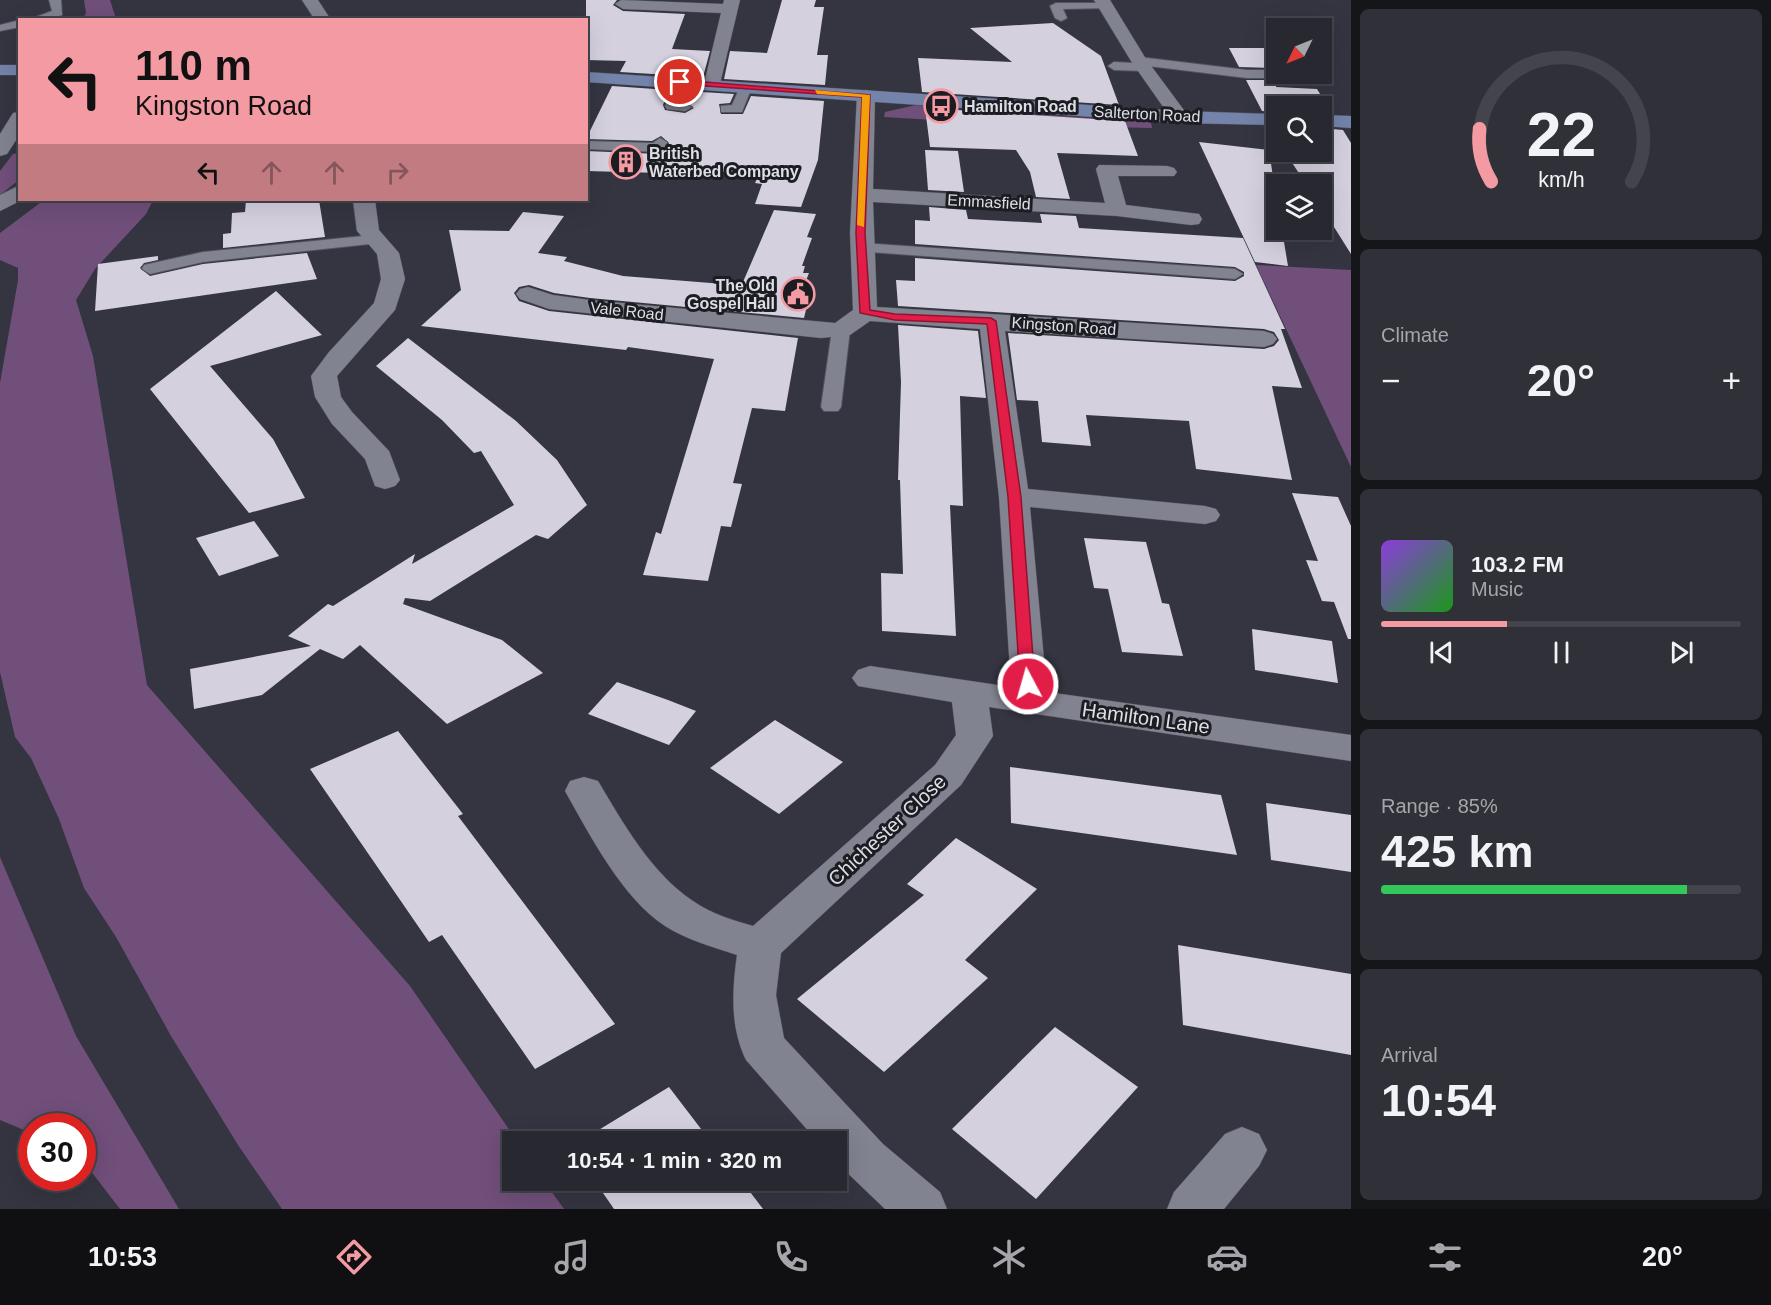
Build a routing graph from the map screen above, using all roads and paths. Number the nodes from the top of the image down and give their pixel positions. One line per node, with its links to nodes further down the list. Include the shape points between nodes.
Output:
1 (55, 0): 7 (lane, via 58,13)
2 (310, 0): 8 (street)
3 (1054, 3): 4 (lane); 9 (lane)
4 (1104, 3): 12 (street)
5 (623, 4): 6 (street)
6 (730, 4): 19 (street)
7 (40, 18)
8 (322, 18)
9 (1061, 18)
10 (18, 24): 11 (lane)
11 (0, 28)
12 (1141, 64): 13 (lane); 16 (lane); 24 (street)
13 (1114, 66)
14 (0, 70): 15 (main road)
15 (18, 70)
16 (1266, 74)
17 (588, 77): 18 (main road, Salterton Road)
18 (680, 82): 19 (main road, Salterton Road); 22 (lane, via 672,106)
19 (713, 84): 20 (main road, Salterton Road)
20 (746, 87): 21 (main road, Salterton Road); 23 (lane, via 737,109)
21 (866, 95): 24 (main road, Salterton Road); 34 (street)
22 (685, 107)
23 (726, 109)
24 (1180, 117): 25 (main road, Salterton Road)
25 (1266, 120)
26 (1332, 121): 28 (main road)
27 (18, 122): 31 (street)
28 (1351, 122)
29 (660, 142): 30 (lane, via 659,148)
30 (588, 145)
31 (7, 148)
32 (1167, 172): 37 (street, via 1106,169)
33 (18, 192): 36 (street)
34 (862, 195): 37 (street, Emmasfield); 40 (street)
35 (364, 201): 39 (street, via 364,217)
36 (0, 206)
37 (1117, 210): 38 (street, Emmasfield)
38 (1191, 219)
39 (373, 240): 41 (lane, via 202,257); 49 (street, via 388,253 393,279 386,305 324,376 328,397 379,457)
40 (862, 248): 42 (lane); 44 (street)
41 (150, 269)
42 (1235, 274)
43 (528, 294): 46 (street, Vale Road, via 549,302 590,307)
44 (865, 313): 45 (street, Kingston Road); 46 (street)
45 (991, 321): 47 (street, Kingston Road); 50 (street)
46 (841, 330): 48 (lane)
47 (1264, 339)
48 (831, 407)
49 (385, 480)
50 (1014, 497): 51 (street); 54 (street)
51 (1205, 515)
52 (870, 678): 53 (street, Hamilton Lane)
53 (969, 693): 54 (street, Hamilton Lane); 57 (street, Chichester Close, via 975,736 948,775)
54 (1030, 702): 55 (street, Hamilton Lane)
55 (1351, 748)
56 (584, 791): 57 (street, via 607,831 663,901 692,921)
57 (760, 946): 59 (street, via 754,995 762,1046 866,1160)
58 (1242, 1150): 60 (street)
59 (922, 1209)
60 (1192, 1209)

